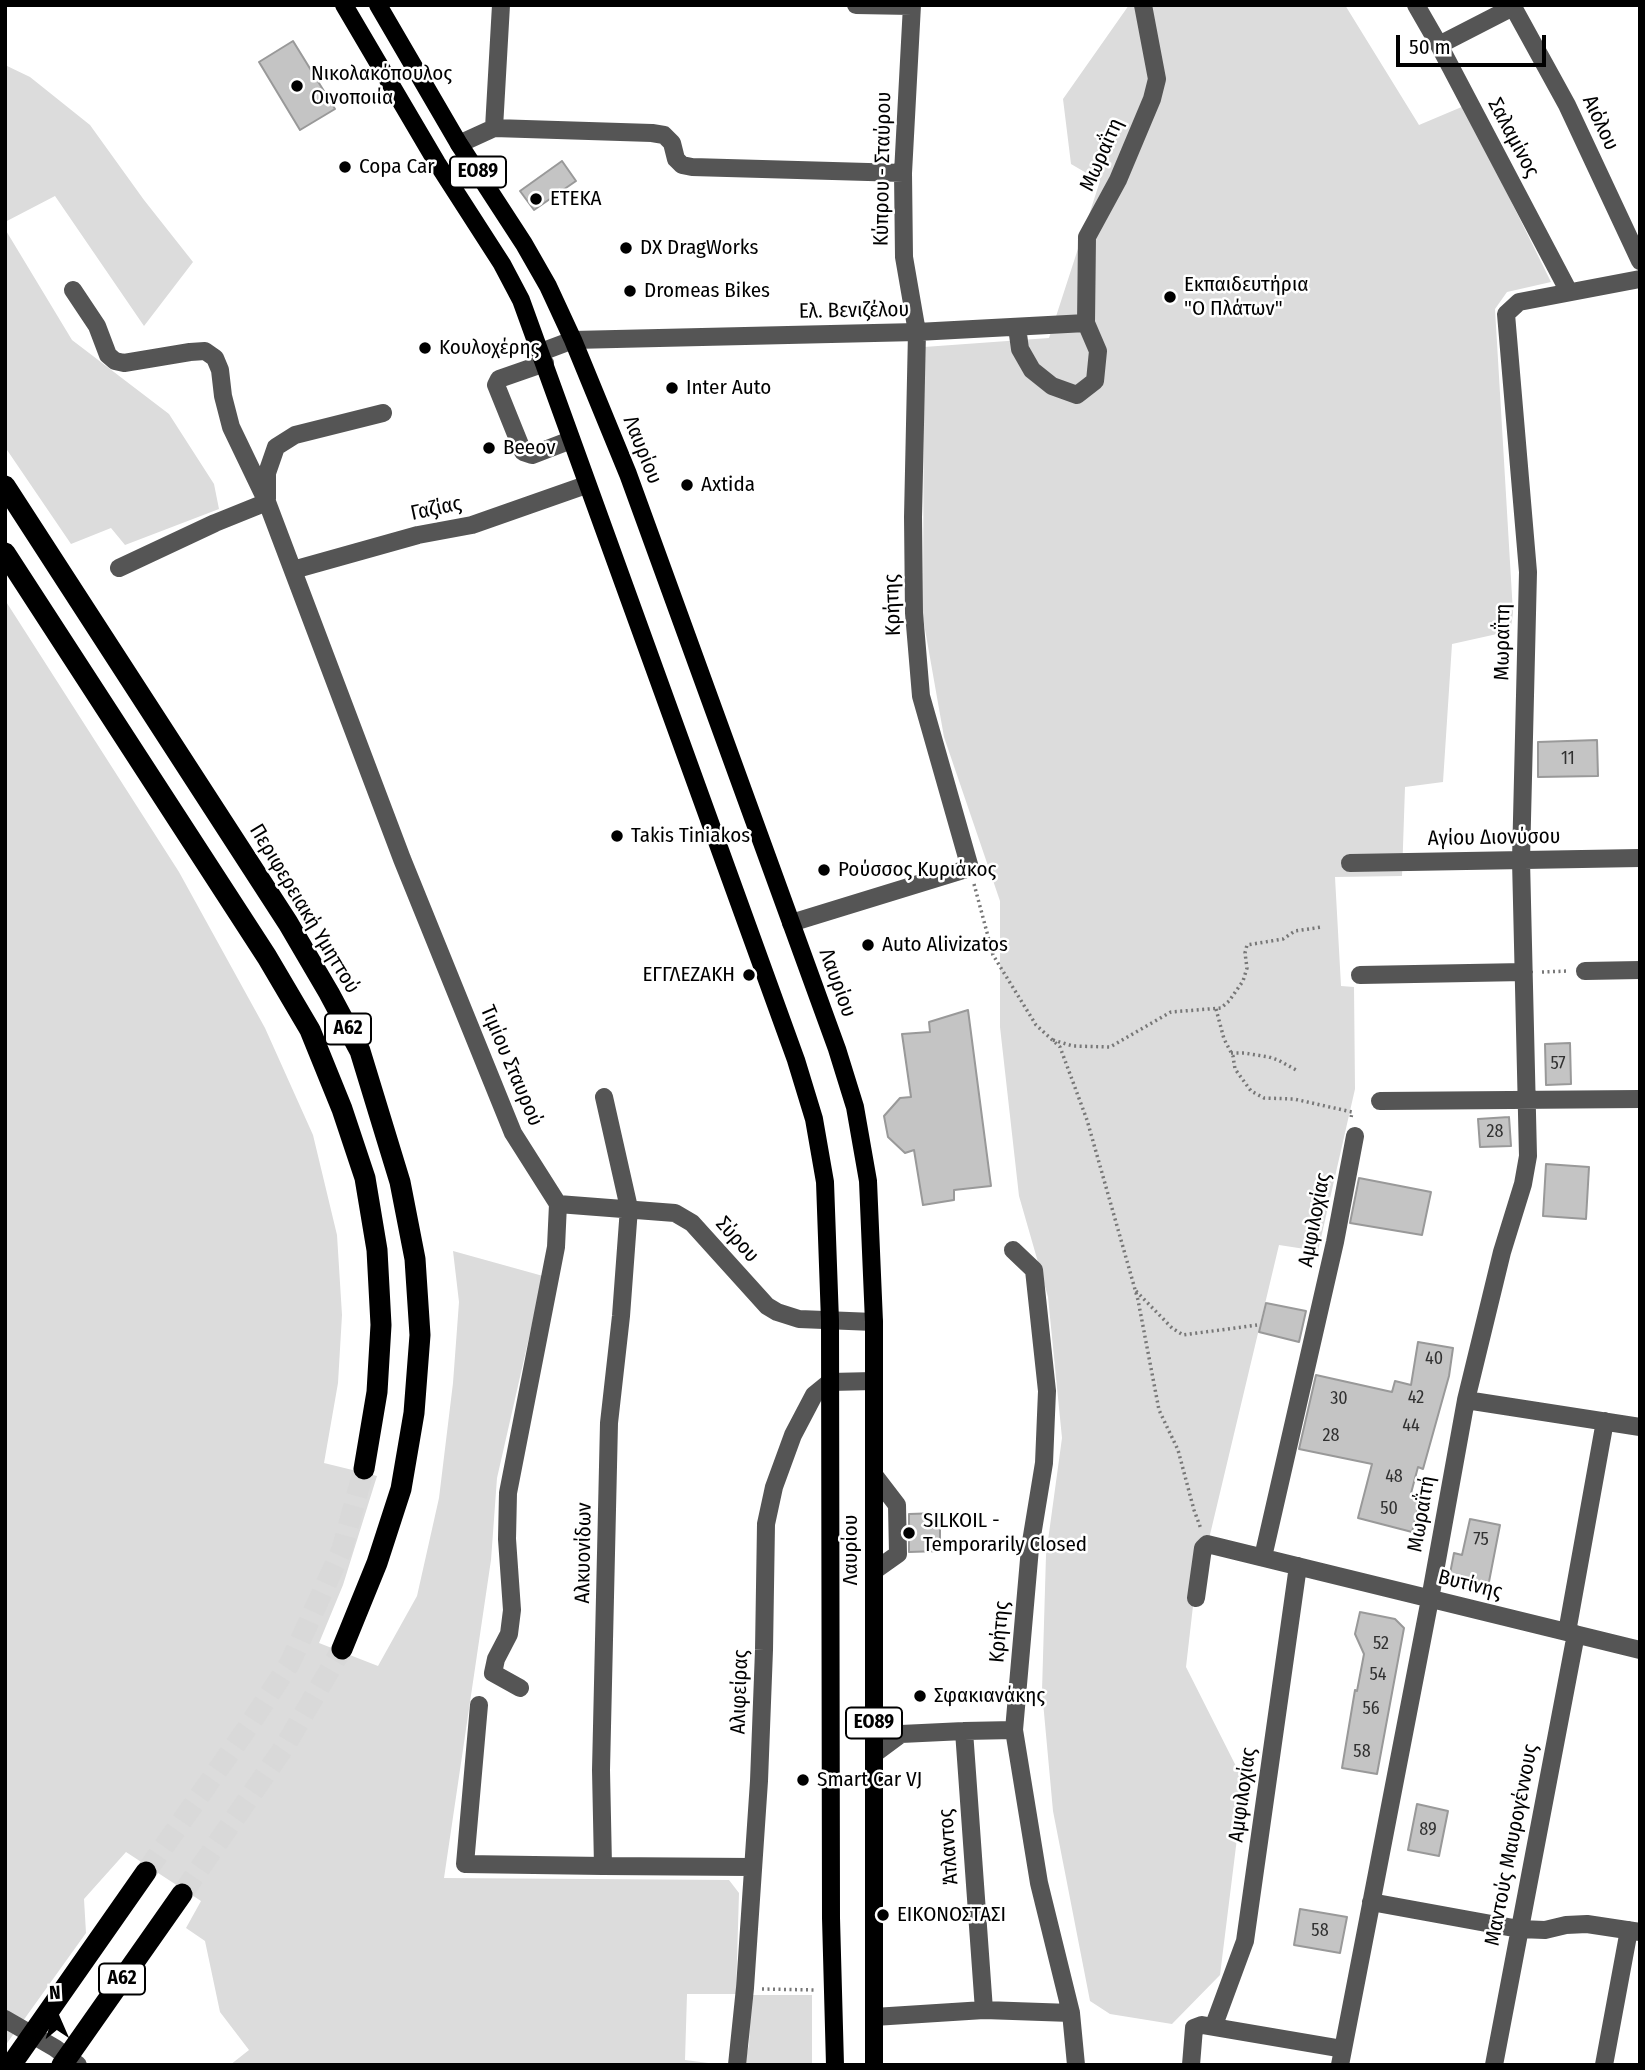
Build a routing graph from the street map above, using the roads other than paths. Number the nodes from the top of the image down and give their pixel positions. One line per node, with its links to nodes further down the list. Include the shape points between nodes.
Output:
1 (344, 5): 21 (main road, Λαυρίου / ΕΟ89, via 502,264)
2 (378, 5): 11 (main road, Λαυρίου / ΕΟ89)
3 (500, 5): 10 (street)
4 (856, 5): 7 (street)
5 (1143, 5): 17 (street, Μωραΐτη, via 1157,79 1118,180 1087,237)
6 (1416, 5): 9 (street, Σαλαμίνος)
7 (912, 6): 12 (street, Κύπρου - Σταύρου)
8 (1513, 6): 9 (street, Αιόλου); 13 (street, Αιόλου, via 1567,104)
9 (1439, 45): 16 (street, Σαλαμίνος)
10 (494, 128): 11 (street); 12 (street, via 664,135 676,159 692,167)
11 (459, 144): 20 (main road, Λαυρίου / ΕΟ89, via 524,244)
12 (903, 173): 19 (street, Κύπρου - Σταύρου, via 904,257)
13 (1640, 261)
14 (1640, 279): 16 (street)
15 (73, 290): 26 (street, Τιμίου Σταυρού, via 116,362 205,351 215,358 231,427)
16 (1569, 292): 31 (street, Μωραΐτη, via 1519,302 1506,314 1528,572)
17 (1086, 323): 18 (street, Ελ. Βενιζέλου); 18 (street, Μωραΐτη, via 1097,351 1095,381 1077,395 1052,386 1032,370 1020,349)
18 (1017, 327): 19 (street, Ελ. Βενιζέλου)
19 (917, 332): 20 (street, Ελ. Βενιζέλου); 33 (street, Κρήτης, via 913,517 920,696 970,868)
20 (573, 340): 21 (street, Ελ. Βενιζέλου); 33 (main road, Λαυρίου / ΕΟ89, via 628,474)
21 (543, 358): 23 (main road, Λαυρίου / ΕΟ89); 23 (street, Ελ. Βενιζέλου, via 499,379 496,385 523,452 532,455)
22 (383, 413): 26 (street, via 295,435 276,447 267,473)
23 (571, 440): 24 (main road, Λαυρίου / ΕΟ89)
24 (586, 485): 29 (street, Γαζίας, via 472,525); 46 (main road, Λαυρίου / ΕΟ89, via 814,1119 825,1182)
25 (5, 486): 59 (highway, Περιφερειακή Υμηττού / Α62, via 329,993 360,1051 394,1158 415,1259 421,1335 418,1374 401,1489)
26 (267, 502): 28 (street); 29 (street, Τιμίου Σταυρού)
27 (5, 554): 53 (highway, Α62, via 267,957 310,1030 342,1108 365,1178 377,1250 381,1325 377,1392)
28 (119, 568)
29 (293, 570): 43 (street, Τιμίου Σταυρού, via 402,859 513,1133)
30 (1640, 858): 31 (street, Αγίου Διονύσου)
31 (1521, 860): 32 (street, Αγίου Διονύσου); 36 (street, Μωραΐτη)
32 (1350, 863)
33 (791, 922): 47 (main road, Λαυρίου / ΕΟ89, via 859,1126 868,1181)
34 (1640, 970): 35 (street)
35 (1585, 971)
36 (1524, 972): 37 (street); 39 (street, Μωραΐτή)
37 (1360, 975)
38 (604, 1097): 44 (street, Αλκυονίδων)
39 (1527, 1099): 40 (street); 41 (street); 50 (street, Μωραΐτή, via 1527,1167)
40 (1640, 1100)
41 (1380, 1101)
42 (1354, 1136): 54 (street, Αμφιλοχίας, via 1335,1242)
43 (558, 1204): 44 (street, Σύρου); 61 (street, via 556,1247 508,1493 509,1634 493,1673)
44 (629, 1209): 46 (street, Σύρου, via 675,1213 692,1223 767,1306 788,1317); 66 (street, Αλκυονίδων, via 610,1423 601,1770)
45 (1013, 1250): 63 (street, Κρήτης, via 1034,1270 1048,1391)
46 (830, 1321): 47 (street, Σύρου); 49 (main road, Λαυρίου / ΕΟ89)
47 (874, 1322): 48 (main road, Λαυρίου / ΕΟ89)
48 (874, 1381): 49 (street); 65 (main road, Λαυρίου / ΕΟ89)
49 (830, 1382): 67 (street, Αλιφείρας, via 814,1395 801,1417 774,1487 766,1524); 83 (main road, Λαυρίου / ΕΟ89)
50 (1466, 1400): 51 (street); 57 (street, Μωραΐτή)
51 (1605, 1421): 52 (street); 58 (street, Μαντούς Μαυρογέννους)
52 (1640, 1427)
53 (363, 1469)
54 (1263, 1558): 55 (street, Βυτίνης); 56 (street, Βυτίνης, via 1205,1547)
55 (1298, 1566): 57 (street, Βυτίνης); 77 (street, Αμφιλοχίας, via 1245,1941)
56 (1196, 1598)
57 (1430, 1599): 58 (street, Βυτίνης); 70 (street, Μωραΐτή)
58 (1571, 1633): 60 (street, Βυτίνης); 71 (street, Μαντούς Μαυρογέννους)
59 (342, 1650)
60 (1640, 1650)
61 (520, 1688)
62 (479, 1705): 66 (street, via 465,1864)
63 (1014, 1730): 64 (street); 74 (street, Κρήτης, via 1039,1884)
64 (964, 1731): 65 (street, via 901,1734); 73 (street, Άτλαντος)
65 (874, 1754): 75 (main road, Λαυρίου / ΕΟ89)
66 (603, 1866): 67 (street)
67 (752, 1867): 82 (street, Αλιφείρας)
68 (146, 1872): 79 (highway, Α62)
69 (182, 1894): 80 (highway, Α62)
70 (1371, 1902): 71 (street); 78 (street, Μωραΐτή)
71 (1518, 1929): 72 (street, via 1587,1924); 87 (street, Μαντούς Μαυρογέννους)
72 (1634, 1931): 88 (street)
73 (984, 2010): 74 (street); 75 (street)
74 (1070, 2013): 85 (street, Κρήτης)
75 (874, 2017): 84 (main road, Λαυρίου / ΕΟ89)
76 (11, 2021): 81 (street)
77 (1214, 2025): 78 (street); 86 (street, via 1194,2028)
78 (1341, 2057)
79 (11, 2065)
80 (62, 2065)
81 (78, 2065)
82 (737, 2065)
83 (835, 2065)
84 (874, 2065)
85 (1076, 2065)
86 (1191, 2065)
87 (1494, 2065)
88 (1604, 2065)

